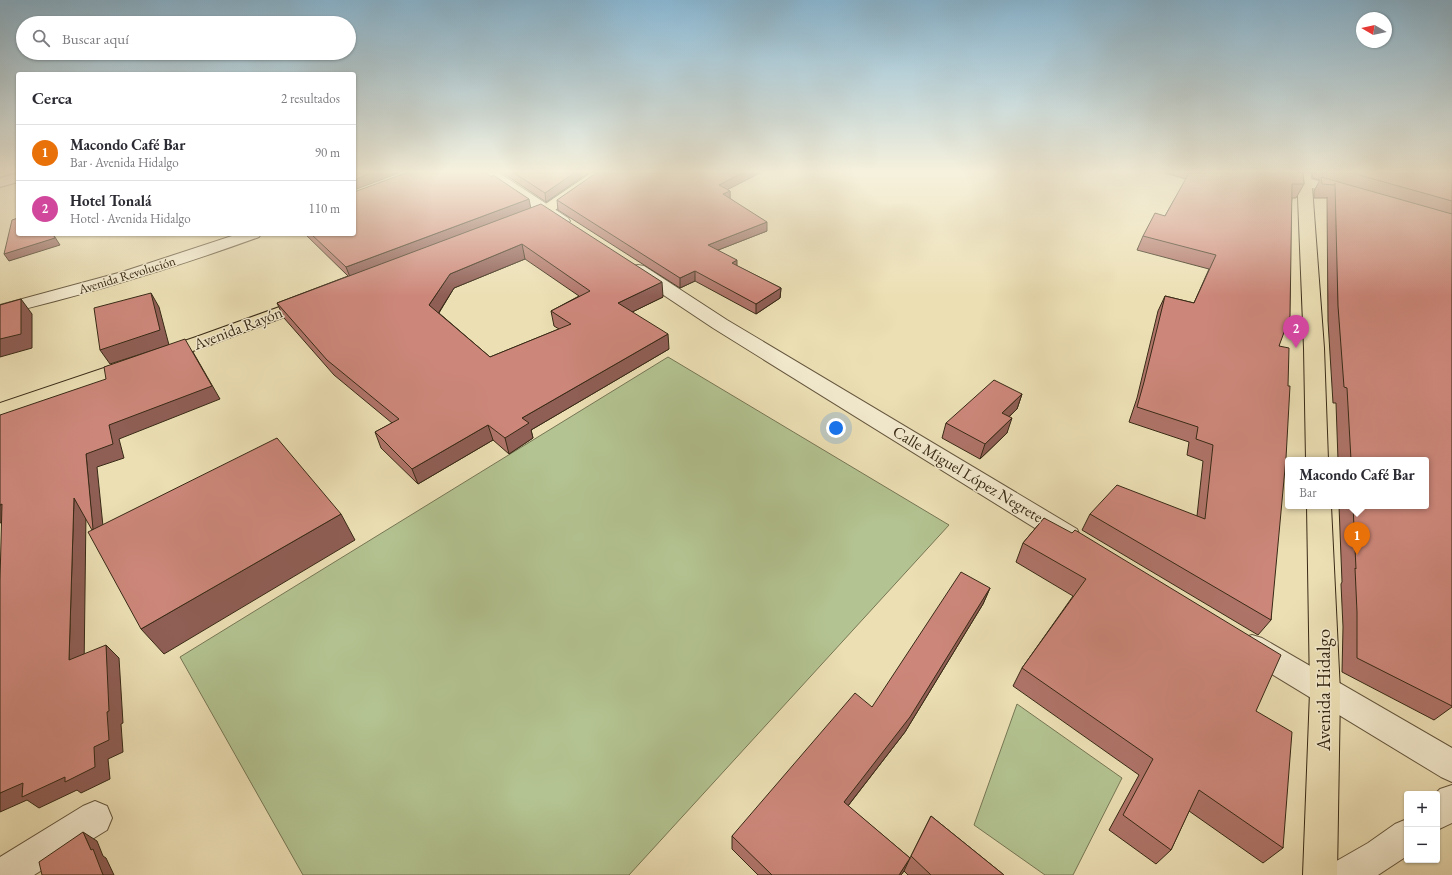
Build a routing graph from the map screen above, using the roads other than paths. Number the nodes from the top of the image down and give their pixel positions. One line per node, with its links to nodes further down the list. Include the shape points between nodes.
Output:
1 (536, 214): 4 (main road)
2 (552, 214): 5 (street)
3 (1306, 214): 11 (main road)
4 (508, 224)
5 (578, 231)
6 (248, 236): 9 (street, Avenida Revolución, via 205,252 62,295)
7 (623, 261): 13 (street, Calle Miguel López Negrete, via 720,324)
8 (322, 296): 10 (main road, Avenida Rayón, via 203,341)
9 (0, 310)
10 (0, 411)
11 (1317, 457)
12 (1319, 509): 15 (main road, Avenida Hidalgo)
13 (1087, 547)
14 (1237, 638): 15 (street)
15 (1325, 692): 16 (street); 22 (main road, Avenida Hidalgo)
16 (1452, 766)
17 (1452, 801): 18 (street)
18 (1440, 811)
19 (95, 818): 21 (street)
20 (1404, 838): 23 (street)
21 (2, 875)
22 (1320, 875)
23 (1345, 875)

